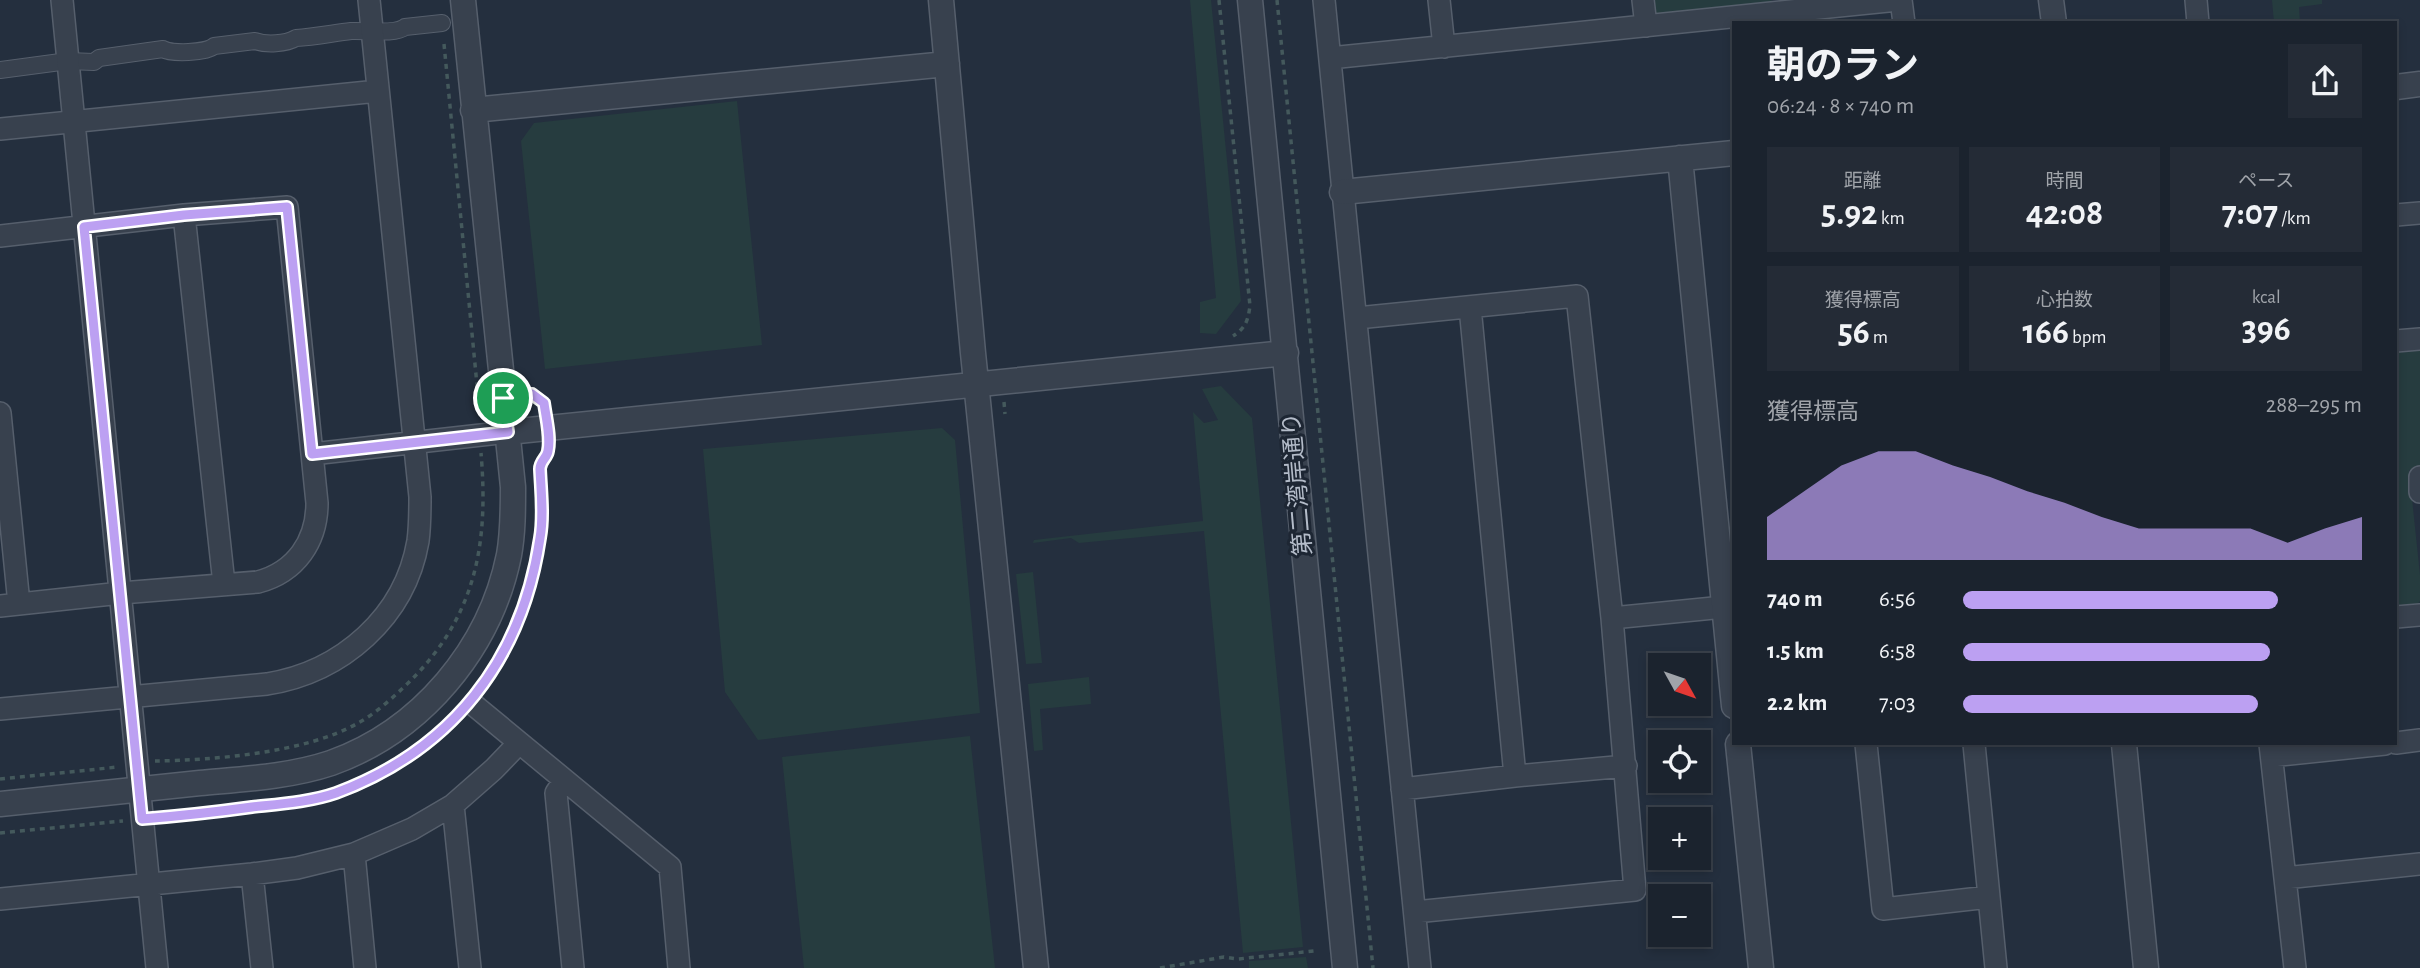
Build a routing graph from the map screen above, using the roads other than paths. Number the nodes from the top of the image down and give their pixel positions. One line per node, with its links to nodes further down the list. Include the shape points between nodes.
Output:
1 (62, 0): 21 (street)
2 (369, 0): 18 (street)
3 (463, 0): 27 (street)
4 (941, 0): 22 (street)
5 (1250, 0): 42 (street, 第二湾岸通り)
6 (1324, 0): 20 (street)
7 (1439, 0): 19 (street)
8 (1643, 0): 17 (street)
9 (1900, 0): 12 (street); 13 (street)
10 (2051, 0): 14 (street)
11 (2196, 0): 15 (street)
12 (1787, 6): 17 (street)
13 (1903, 21)
14 (2053, 21)
15 (2198, 21)
16 (442, 23): 18 (street)
17 (1646, 26): 19 (street)
18 (372, 31): 21 (street, via 190,52 163,49 94,62); 26 (street)
19 (1444, 47): 20 (street)
20 (1330, 58): 32 (street)
21 (68, 61): 23 (street); 28 (street)
22 (947, 64): 27 (street); 43 (street)
23 (0, 70)
24 (2420, 84): 25 (street)
25 (2397, 87)
26 (378, 91): 28 (street); 46 (street)
27 (473, 110): 45 (street)
28 (72, 121): 29 (street); 36 (street)
29 (0, 129)
30 (1732, 153): 31 (street)
31 (1680, 158): 32 (street); 53 (street)
32 (1342, 192): 39 (street)
33 (2420, 213): 35 (street)
34 (184, 215): 36 (street); 47 (street, via 287,207); 50 (street)
35 (2397, 215)
36 (84, 227): 37 (street); 51 (street)
37 (0, 236)
38 (1470, 307): 39 (street); 56 (street, via 1577,296); 71 (street)
39 (1357, 318): 74 (street)
40 (2420, 339): 41 (street)
41 (2397, 341)
42 (1286, 353): 43 (street); 92 (street, 第二湾岸通り)
43 (977, 384): 45 (street); 91 (street)
44 (0, 413): 52 (street)
45 (508, 432): 46 (street); 73 (street, via 513,526 503,579 472,648 423,708 366,747 328,764 254,778)
46 (413, 441): 47 (street); 58 (street, via 421,497 414,557 395,600 357,645 322,668 281,682)
47 (312, 454): 50 (street, via 317,522 306,548 271,578)
48 (2420, 477): 49 (street)
49 (2420, 492)
50 (223, 584): 51 (street)
51 (121, 593): 52 (street); 58 (street)
52 (10, 605)
53 (1729, 607): 56 (street); 57 (street)
54 (2420, 615): 55 (street)
55 (2397, 617)
56 (1612, 618): 70 (street)
57 (1732, 666)
58 (131, 696): 60 (street); 73 (street)
59 (469, 705): 62 (street)
60 (0, 709)
61 (2420, 740): 63 (street)
62 (519, 743): 72 (street); 76 (street)
63 (2397, 743)
64 (1738, 745): 94 (street)
65 (1866, 745): 82 (street, via 1883,909)
66 (1974, 745): 82 (street)
67 (2124, 745): 96 (street)
68 (2366, 745): 69 (street)
69 (2271, 750): 80 (street)
70 (1626, 766): 71 (street); 84 (street, via 1635,890)
71 (1515, 776): 74 (street)
72 (564, 781): 89 (street, via 556,793); 90 (street, via 670,867)
73 (139, 789): 75 (street); 81 (street)
74 (1402, 789): 84 (street)
75 (0, 804)
76 (453, 804): 77 (street, via 412,829); 88 (street)
77 (354, 854): 79 (street); 87 (street)
78 (2420, 864): 80 (street)
79 (252, 874): 81 (street); 86 (street)
80 (2285, 878): 97 (street)
81 (149, 883): 83 (street); 85 (street)
82 (1989, 897): 95 (street)
83 (0, 899)
84 (1415, 912): 93 (street)
85 (157, 968)
86 (262, 968)
87 (365, 968)
88 (470, 968)
89 (573, 968)
90 (678, 968)
91 (1036, 968)
92 (1345, 968)
93 (1420, 968)
94 (1760, 968)
95 (1996, 968)
96 (2146, 968)
97 (2295, 968)

